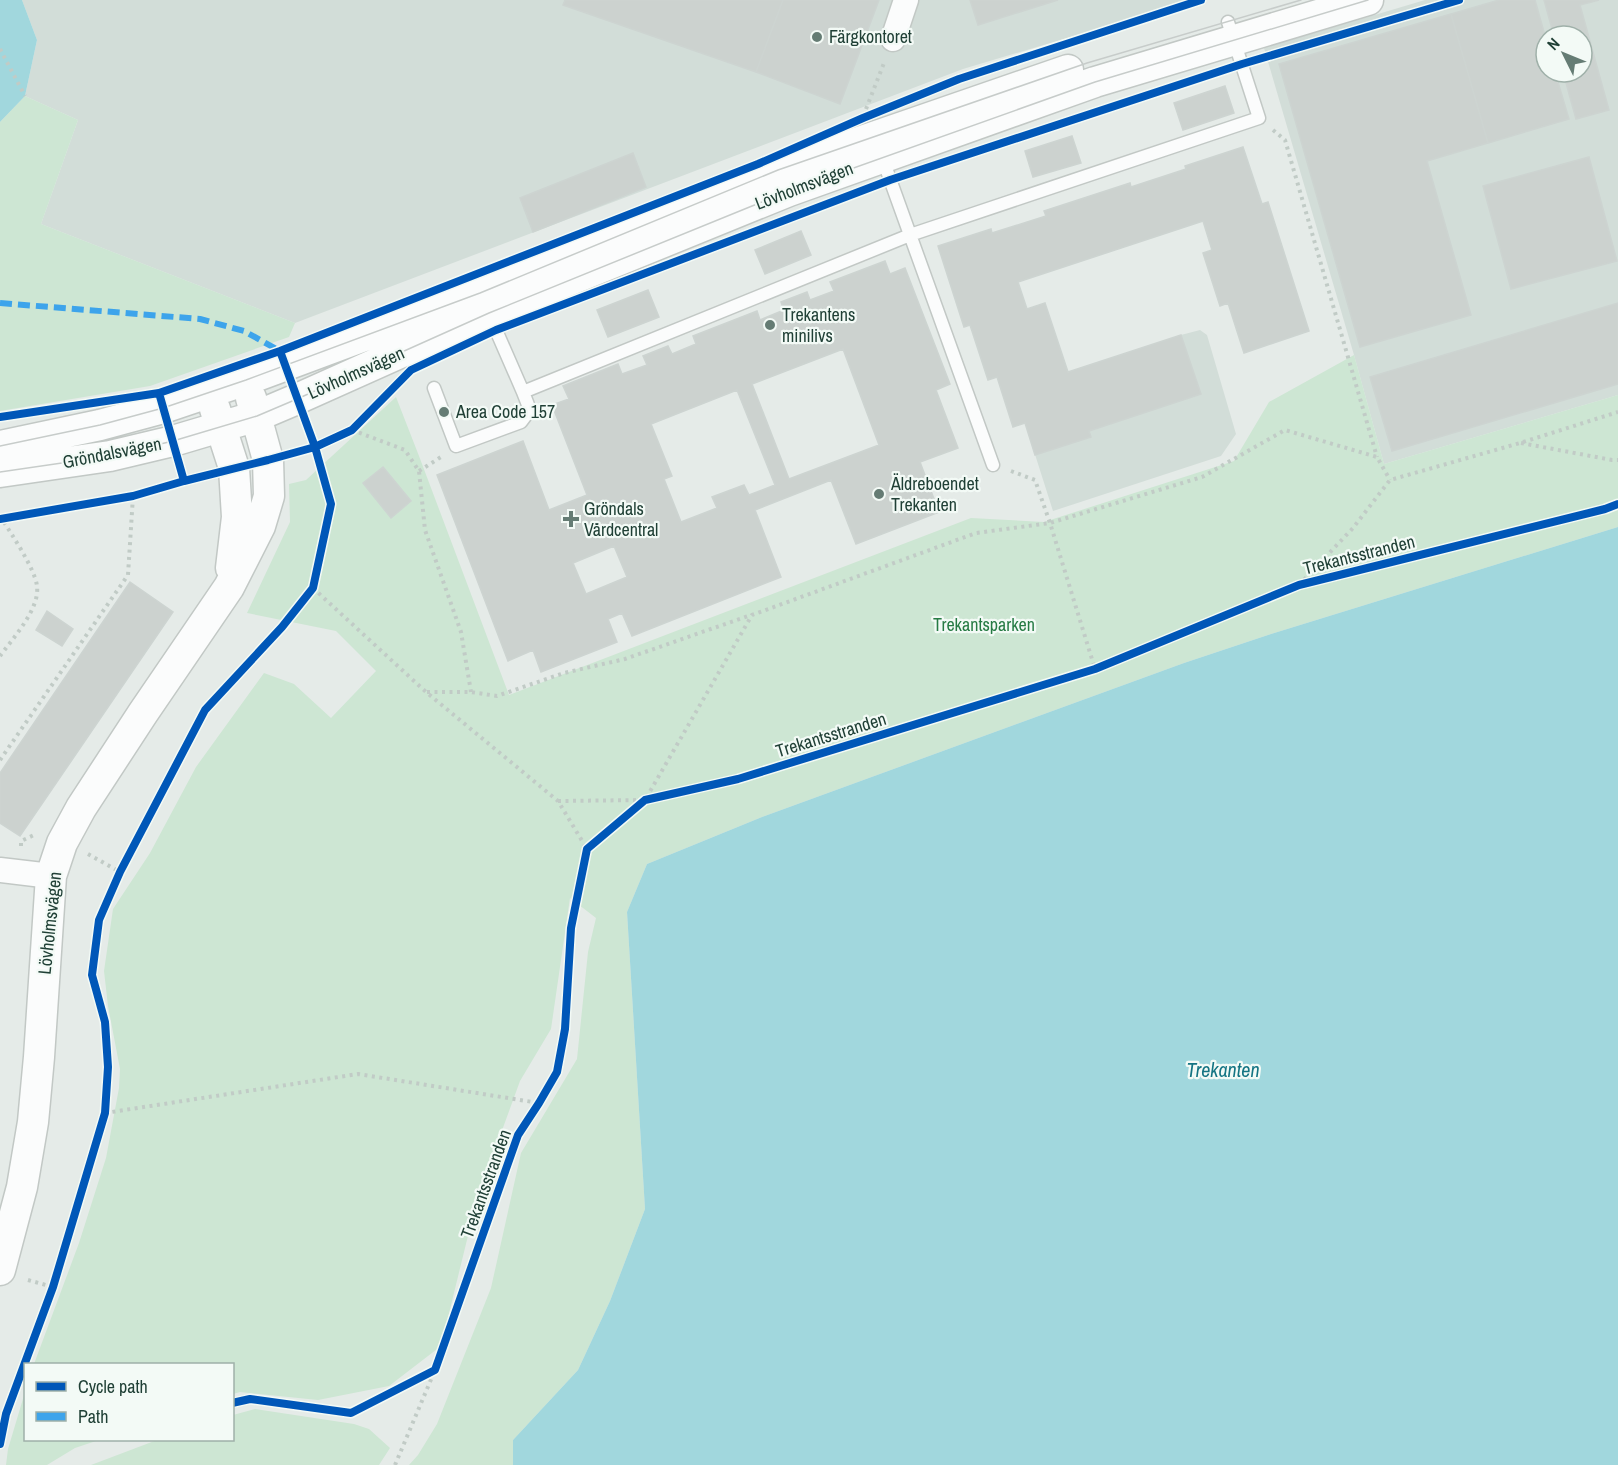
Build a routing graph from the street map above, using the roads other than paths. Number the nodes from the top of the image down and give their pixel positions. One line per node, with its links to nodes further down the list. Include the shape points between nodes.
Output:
1 (906, 0): 5 (street)
2 (1301, 0): 4 (street, Lövholmsvägen)
3 (1368, 0): 4 (street, Lövholmsvägen)
4 (1231, 31): 6 (street, Lövholmsvägen, via 1087,63); 7 (lane, via 1259,118)
5 (893, 39)
6 (873, 131): 7 (lane); 8 (street, Lövholmsvägen)
7 (910, 235): 12 (lane); 16 (lane)
8 (485, 303): 9 (street, Lövholmsvägen); 12 (lane); 13 (street, Lövholmsvägen)
9 (246, 380): 11 (street, Lövholmsvägen); 13 (street, Lövholmsvägen)
10 (434, 388): 12 (lane, via 456,446 521,422 530,410)
11 (209, 392): 14 (street, Lövholmsvägen); 15 (street, Gröndalsvägen, via 100,425)
12 (523, 392)
13 (257, 416): 14 (street, Gröndalsvägen); 18 (street, Lövholmsvägen, via 268,460 269,496 260,526)
14 (222, 428): 17 (street, Gröndalsvägen, via 110,456); 18 (street, Lövholmsvägen, via 234,468 237,517)
15 (0, 446)
16 (993, 465)
17 (0, 472)
18 (229, 587): 20 (street, Lövholmsvägen, via 81,808 62,843)
19 (0, 870): 20 (street)
20 (51, 876): 21 (street, Lövholmsvägen, via 33,1122 22,1187)
21 (0, 1270)

